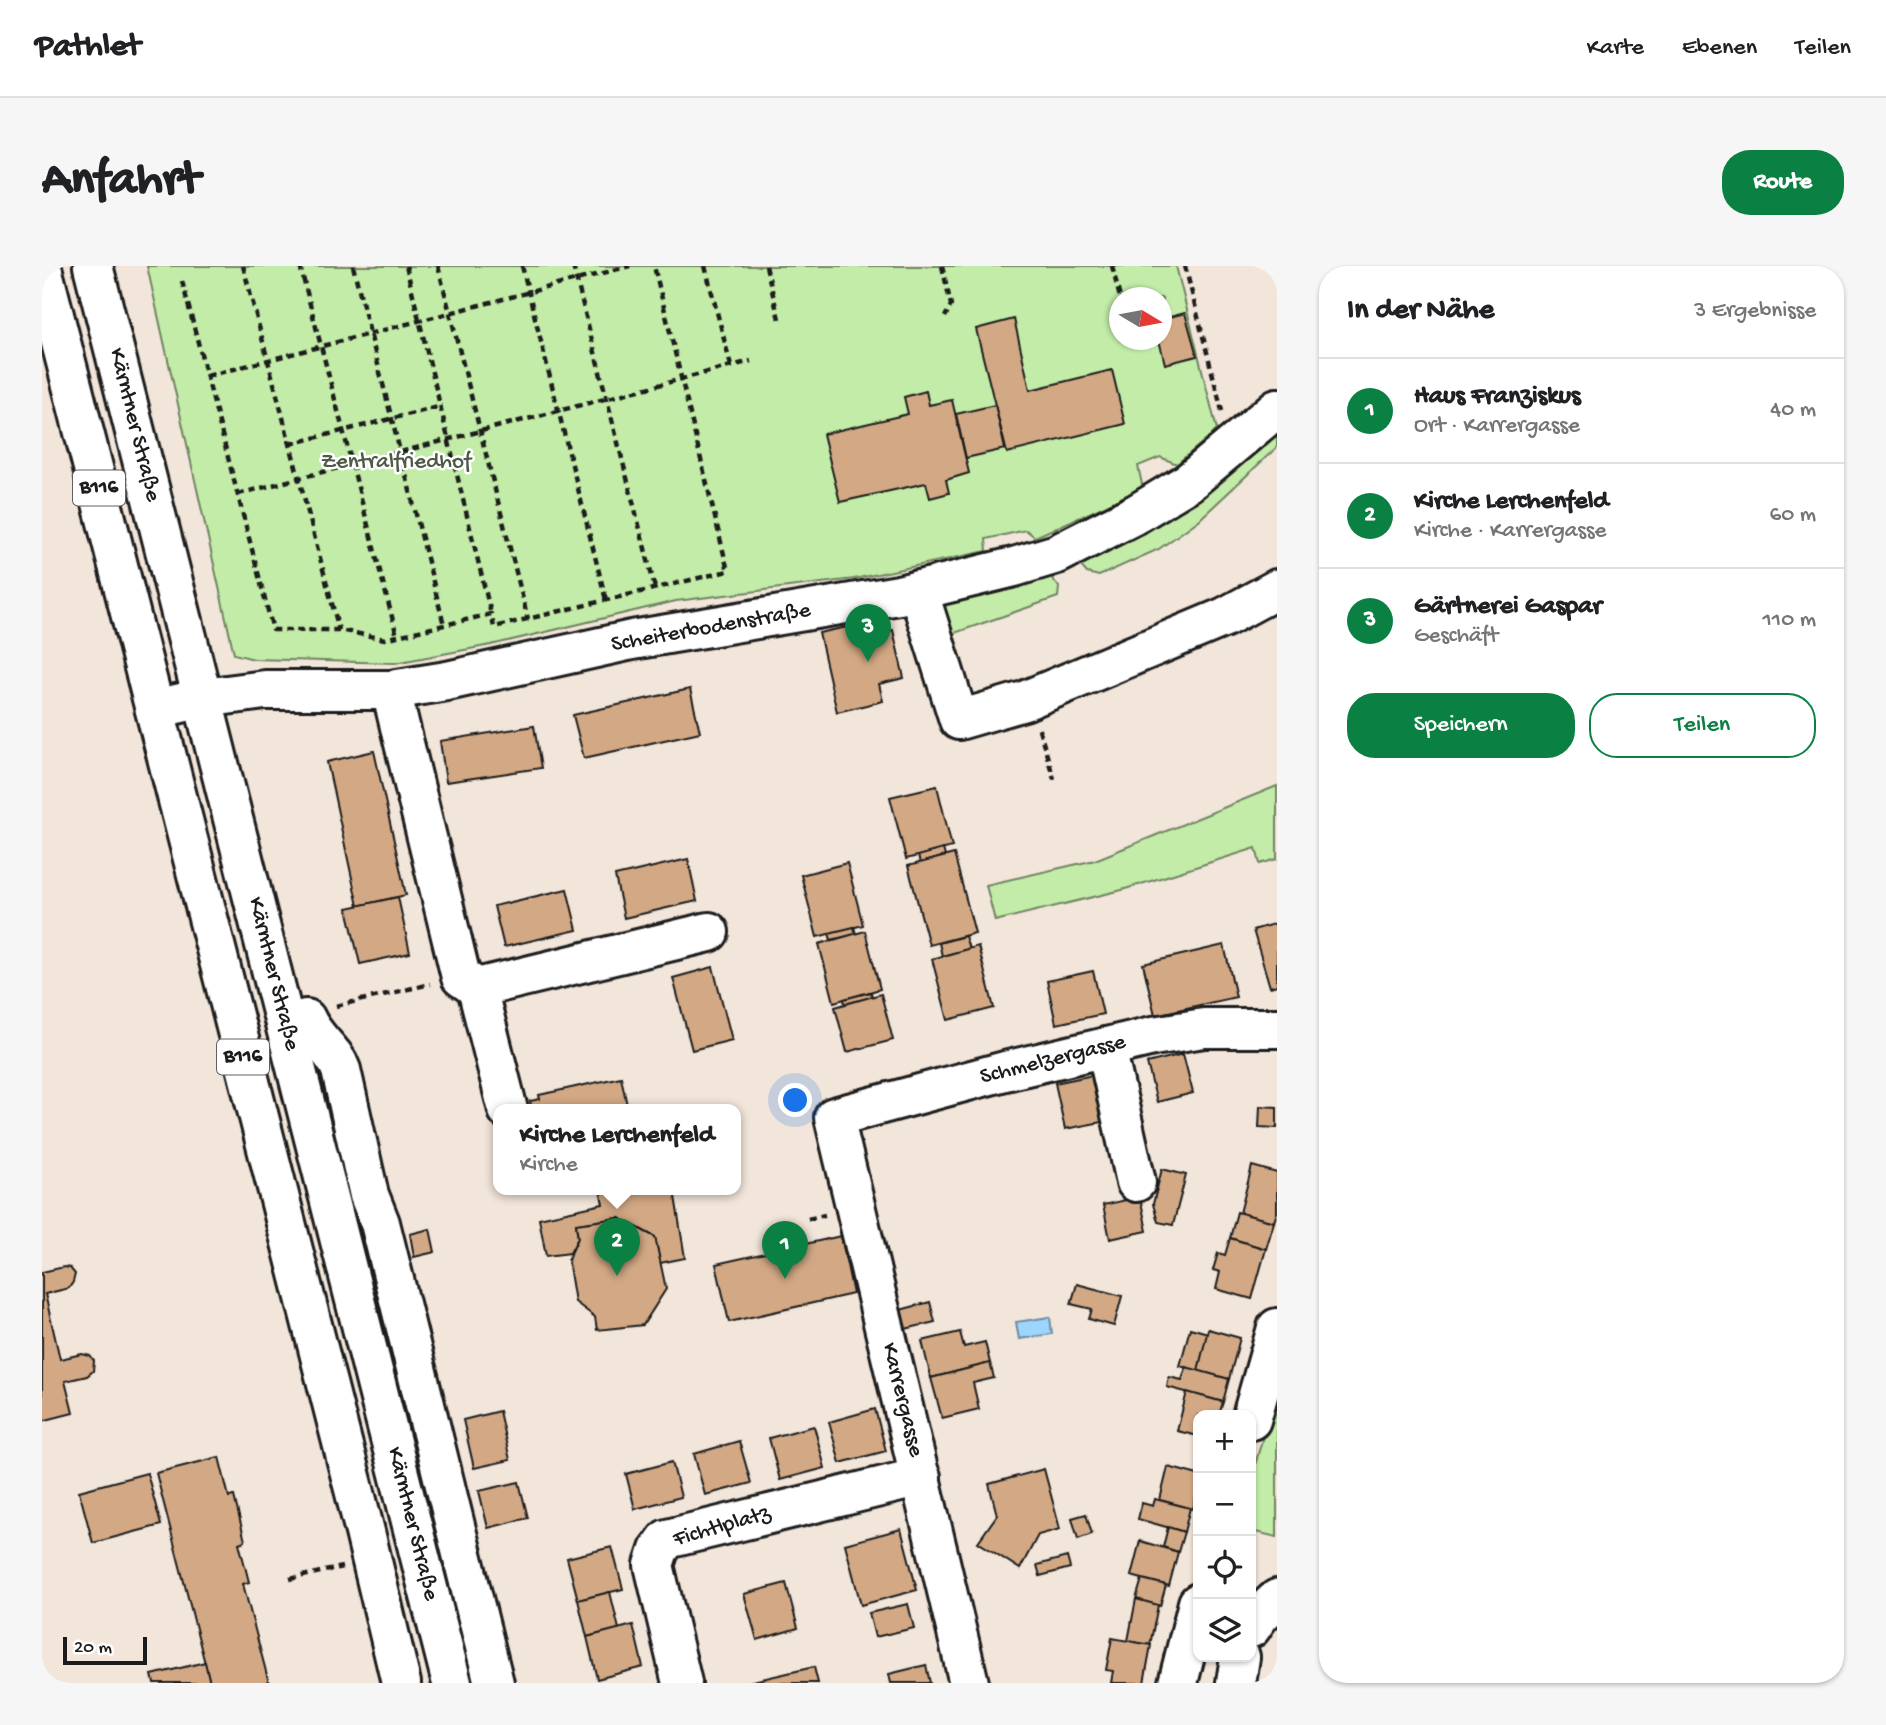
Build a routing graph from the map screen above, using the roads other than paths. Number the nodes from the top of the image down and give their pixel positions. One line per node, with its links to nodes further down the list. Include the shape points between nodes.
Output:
1 (93, 266): 7 (main road, Kärntner Straße / B116)
2 (42, 268): 8 (main road, Kärntner Straße / B116)
3 (1277, 408): 5 (main road, Scheiterbodenstraße, via 1189,481 1136,514 1057,554)
4 (1277, 589): 5 (main road, via 1224,617 1024,701 960,720)
5 (918, 590): 6 (main road, Scheiterbodenstraße, via 632,640)
6 (391, 690): 7 (main road, Scheiterbodenstraße, via 265,690); 10 (main road)
7 (203, 698): 8 (main road, Scheiterbodenstraße); 11 (main road, Kärntner Straße / B116)
8 (155, 709): 24 (main road, Kärntner Straße / B116)
9 (709, 932): 10 (main road)
10 (469, 983): 14 (main road)
11 (296, 1022): 25 (main road, Kärntner Straße / B116); 26 (main road, via 337,1058 341,1070)
12 (1277, 1028): 13 (main road, Schmelzergasse, via 1205,1028)
13 (1106, 1047): 15 (main road, Schmelzergasse); 16 (main road)
14 (506, 1104)
15 (834, 1118): 19 (main road, Karrergasse)
16 (1136, 1182)
17 (1277, 1328): 18 (main road)
18 (1254, 1410)
19 (921, 1477): 27 (main road, Fichtlplatz, via 667,1539 654,1565); 28 (main road, Karrergasse)
20 (1277, 1599): 21 (main road)
21 (1256, 1619)
22 (1193, 1623): 29 (main road)
23 (1239, 1662): 30 (main road)
24 (401, 1683)
25 (452, 1683)
26 (494, 1683)
27 (682, 1683)
28 (969, 1683)
29 (1178, 1683)
30 (1236, 1683)

